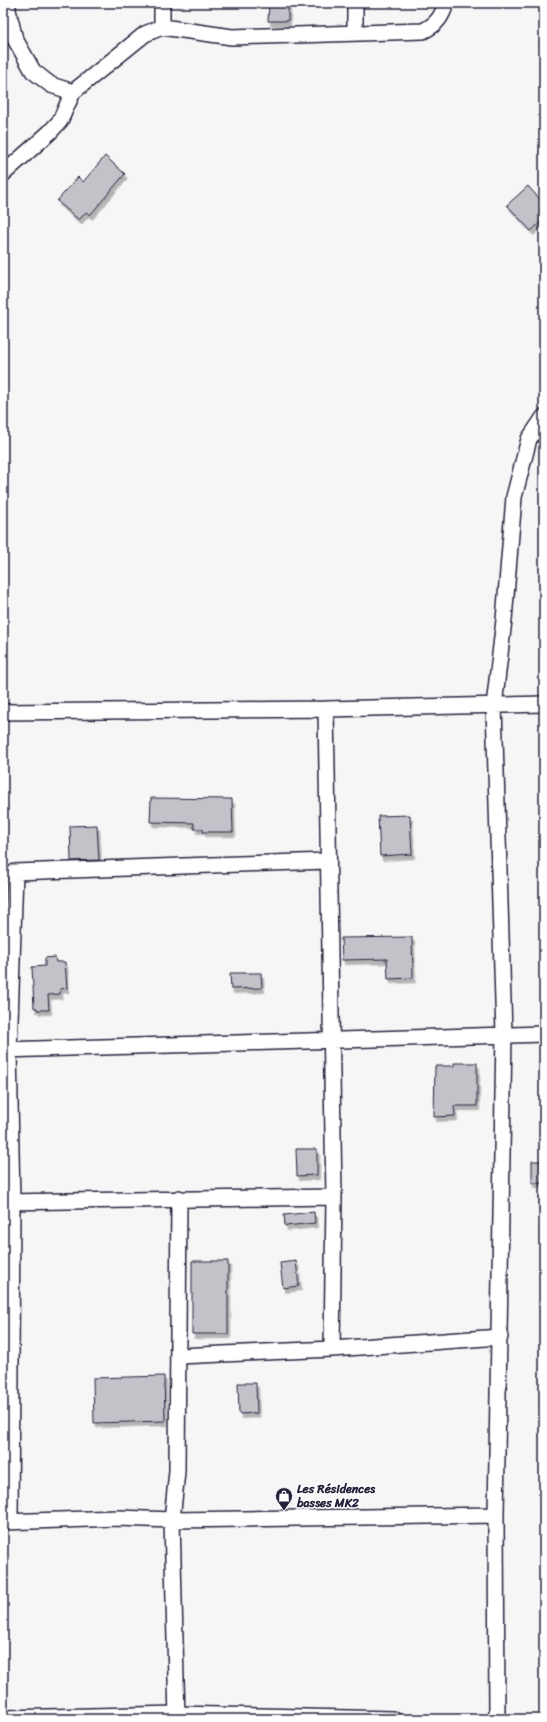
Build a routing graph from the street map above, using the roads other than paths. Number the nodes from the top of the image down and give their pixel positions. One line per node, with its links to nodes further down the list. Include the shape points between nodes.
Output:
1 (8, 3): 7 (street)
2 (162, 3): 5 (street)
3 (355, 3): 6 (street)
4 (446, 3): 6 (street, via 434,26 423,31)
5 (162, 27): 6 (street, via 232,37); 8 (street, via 145,34)
6 (355, 33)
7 (9, 39): 8 (street, via 33,71 51,85)
8 (73, 92): 9 (street, via 55,127)
9 (3, 174)
10 (544, 417): 12 (street, via 529,439 514,497)
11 (544, 704): 12 (street)
12 (494, 706): 13 (street); 16 (street)
13 (326, 709): 14 (street); 15 (street)
14 (3, 712)
15 (327, 861): 18 (street); 19 (street, via 15,872)
16 (504, 1034): 17 (street); 18 (street); 23 (street)
17 (544, 1034)
18 (331, 1040): 19 (street); 20 (street)
19 (6, 1050): 22 (street)
20 (334, 1197): 21 (street); 24 (street)
21 (179, 1198): 22 (street); 25 (street)
22 (8, 1202): 28 (street)
23 (500, 1337): 24 (street); 26 (street)
24 (332, 1348): 25 (street)
25 (179, 1356): 27 (street, via 177,1471)
26 (496, 1515): 27 (street); 32 (street)
27 (172, 1520): 28 (street, via 118,1518); 29 (street)
28 (7, 1521)
29 (177, 1717): 30 (street); 31 (street)
30 (3, 1718)
31 (393, 1719)
32 (497, 1719)

